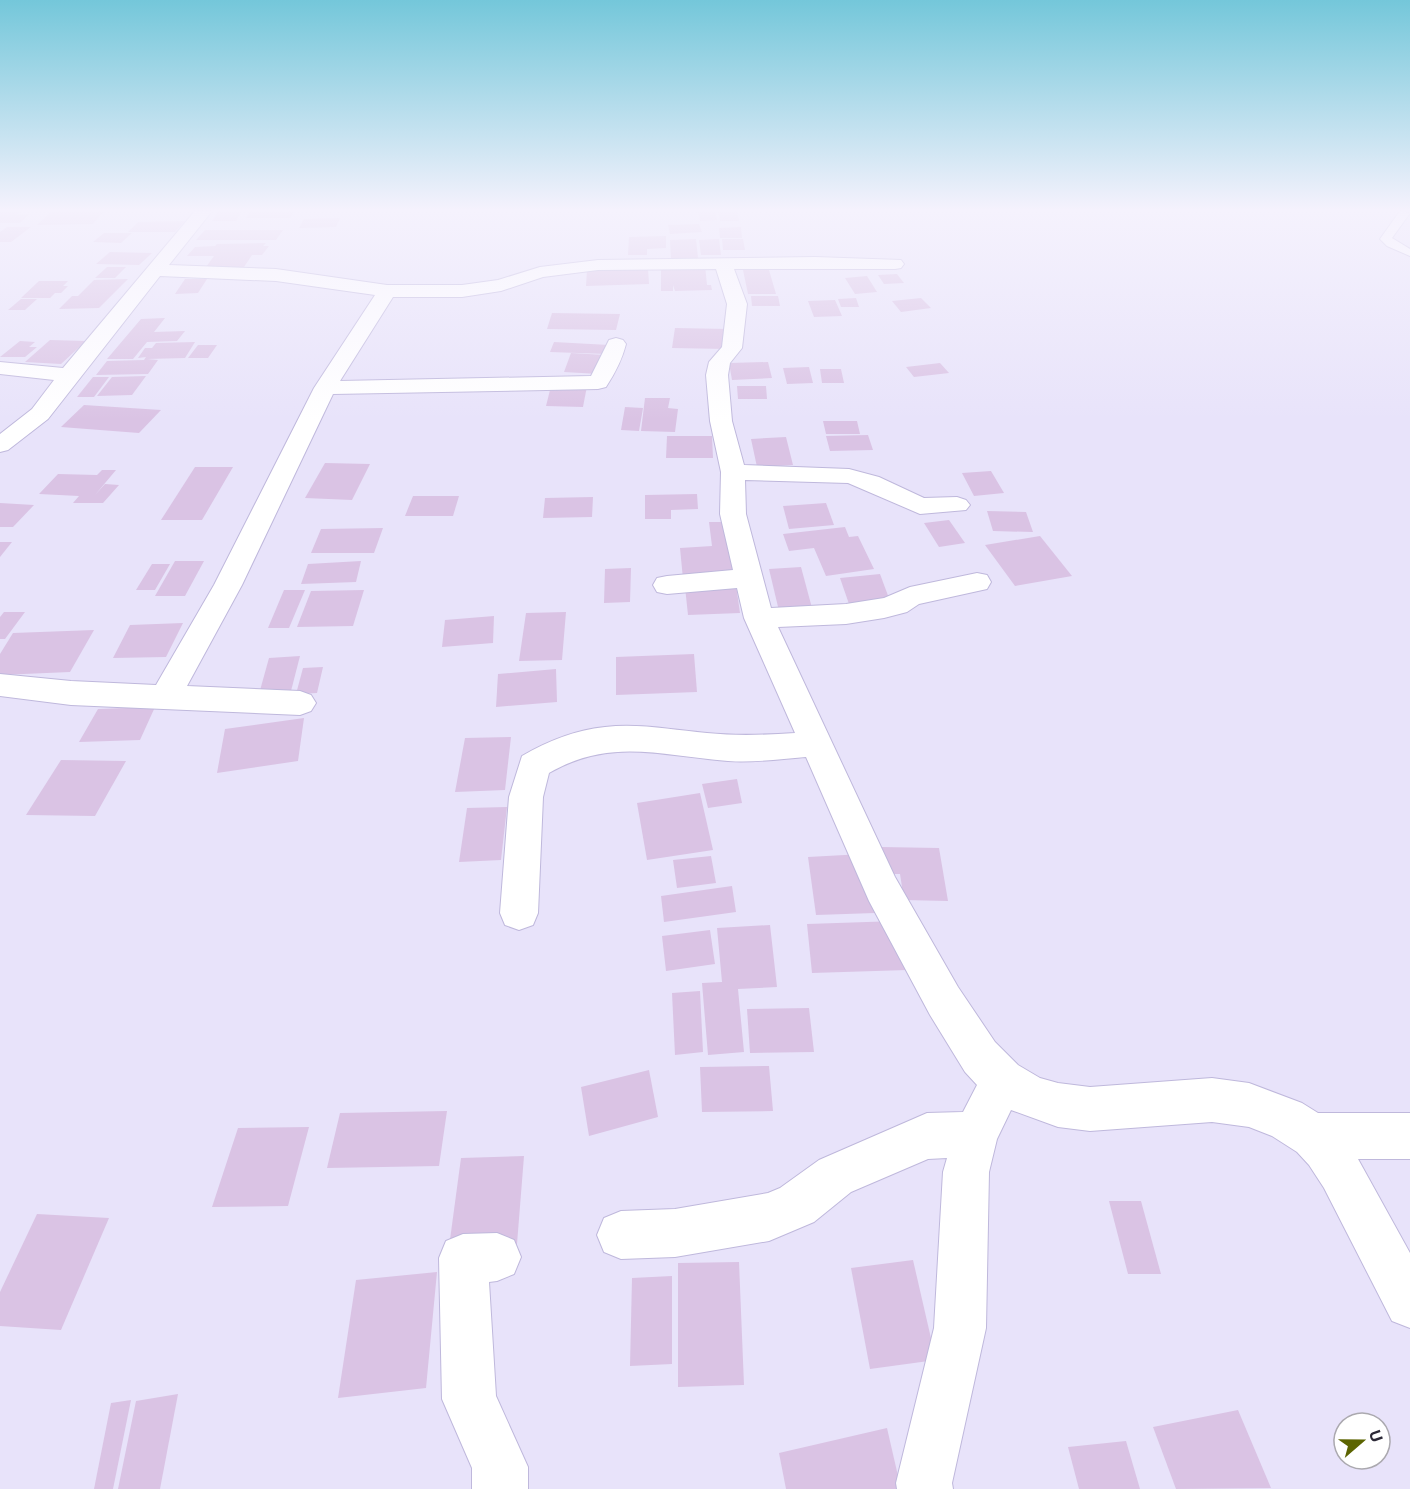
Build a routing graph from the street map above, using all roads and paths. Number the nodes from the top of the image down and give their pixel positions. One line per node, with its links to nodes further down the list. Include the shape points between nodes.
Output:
1 (147, 280): 8 (street)
2 (314, 280): 5 (street)
3 (515, 280): 5 (street, via 462,291)
4 (729, 280): 11 (street, via 736,304 732,348 720,362 717,375 721,421)
5 (387, 291): 9 (street)
6 (616, 344): 9 (street, via 598,382)
7 (0, 368): 8 (street)
8 (69, 375): 10 (street, via 40,414)
9 (325, 388): 18 (street, via 228,585)
10 (0, 445)
11 (733, 472): 12 (street, via 849,476 920,506); 13 (street, via 733,514)
12 (957, 505)
13 (749, 578): 15 (street); 16 (street)
14 (977, 582): 16 (street, via 910,597 884,608)
15 (667, 585)
16 (759, 618): 20 (street)
17 (0, 685): 18 (street)
18 (165, 697): 19 (street)
19 (300, 703)
20 (817, 744): 21 (street, via 731,748 672,740 610,738 546,757 534,765 526,797); 22 (street, via 882,889 938,991 980,1057)
21 (519, 912)
22 (1004, 1080): 23 (street); 24 (street, via 1031,1097 1069,1106 1212,1100 1249,1105 1286,1119)
23 (976, 1134): 26 (street, via 927,1136 835,1176 797,1205 769,1217 675,1233); 30 (street, via 966,1172 960,1328)
24 (1312, 1136): 25 (street); 28 (street, via 1340,1172)
25 (1410, 1136)
26 (621, 1235)
27 (497, 1257): 29 (street, via 463,1258 468,1399 500,1467)
28 (1410, 1303)
29 (500, 1489)
30 (925, 1489)

